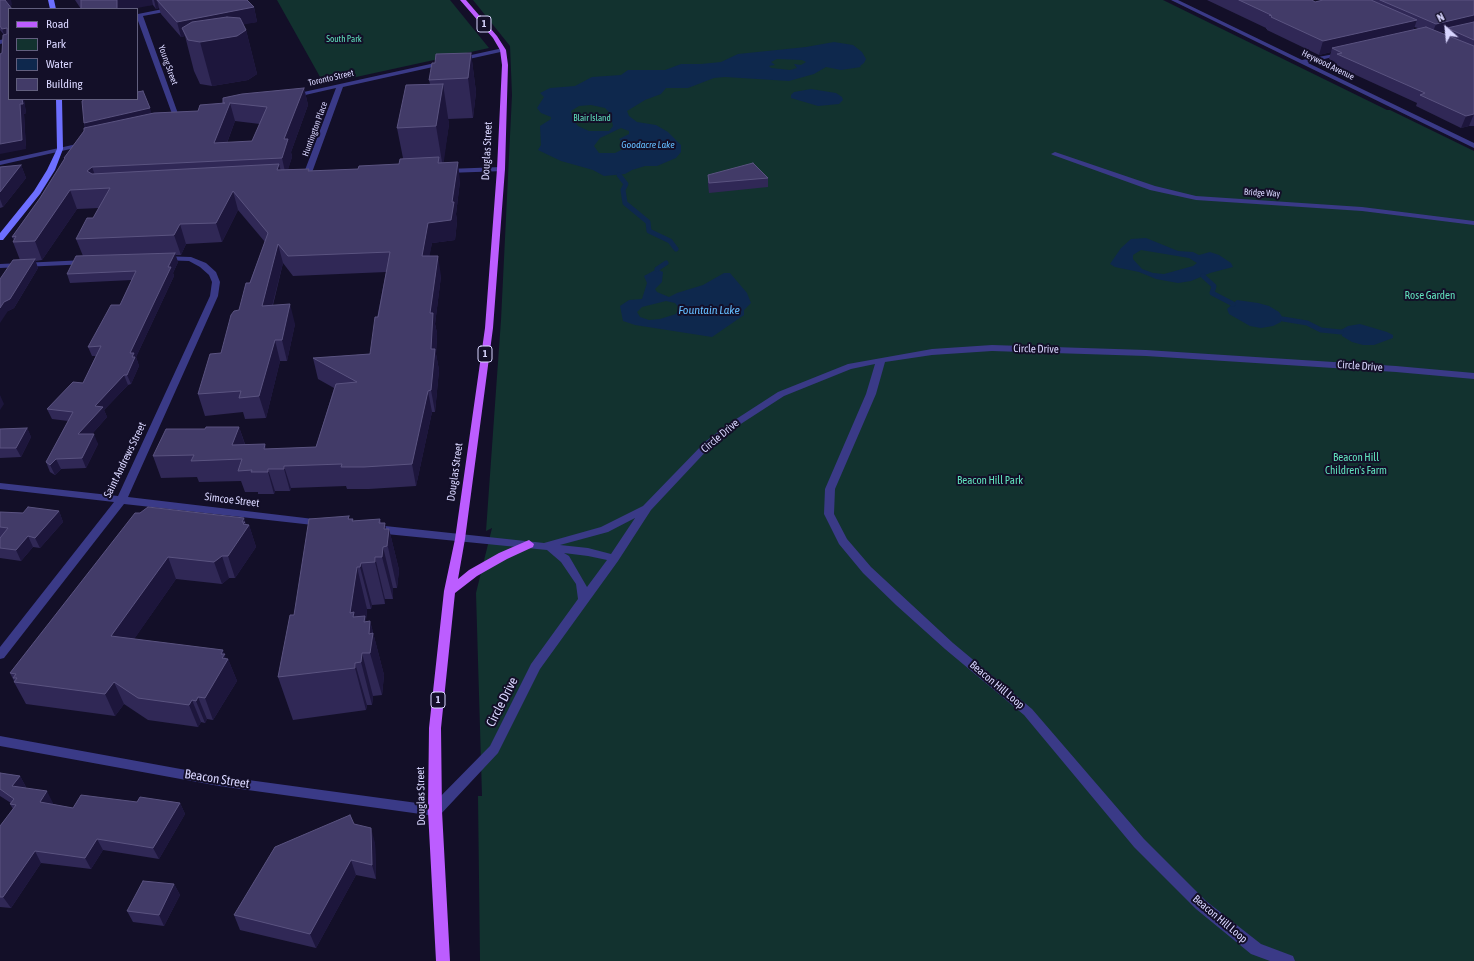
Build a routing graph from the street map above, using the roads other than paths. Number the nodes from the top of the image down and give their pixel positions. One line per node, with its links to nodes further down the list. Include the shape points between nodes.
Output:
1 (463, 0): 5 (main road, Douglas Street / 1, via 496,37)
2 (1174, 0): 7 (street, Heywood Avenue)
3 (178, 7): 4 (street)
4 (139, 15): 12 (street, Young Street)
5 (503, 50): 8 (street, Toronto Street); 19 (main road, Douglas Street / 1, via 505,65)
6 (1352, 51): 7 (street)
7 (1302, 62): 15 (street, Heywood Avenue)
8 (340, 85): 9 (street, Toronto Street); 21 (street, Huntington Place)
9 (284, 98)
10 (59, 100): 16 (street)
11 (186, 120): 12 (street)
12 (178, 122): 13 (street)
13 (171, 124)
14 (95, 141): 16 (street)
15 (1474, 146)
16 (60, 149): 18 (street); 23 (street, via 37,192)
17 (1055, 154): 22 (street, Bridge Way, via 1153,188 1196,198 1362,209)
18 (0, 163)
19 (501, 169): 20 (street); 34 (main road, Douglas Street / 1, via 489,328)
20 (439, 172)
21 (306, 178)
22 (1474, 223)
23 (0, 238)
24 (157, 259): 30 (street, Saint Andrews Street, via 191,259 203,265 213,274 216,282 214,296)
25 (94, 261): 26 (street)
26 (0, 266)
27 (882, 360): 28 (street, Circle Drive, via 932,352 992,348 1146,353); 31 (street, Circle Drive, via 848,367 781,394 755,410 708,444); 44 (street, Beacon Hill Loop, via 871,394 830,489 828,514 843,541 867,570 900,602 1028,712 1139,843 1201,904 1256,949)
28 (1474, 376)
29 (0, 486): 30 (street, Simcoe Street)
30 (122, 499): 32 (street, Simcoe Street); 40 (street, Saint Andrews Street)
31 (647, 508): 36 (street, Circle Drive, via 604,530); 37 (street, Circle Drive)
32 (336, 524)
33 (367, 528): 34 (street)
34 (460, 539): 35 (street, Circle Drive); 38 (main road, Douglas Street / 1)
35 (529, 544): 36 (street, Circle Drive); 38 (main road, via 472,573)
36 (545, 546): 37 (street, Circle Drive); 39 (street, Circle Drive, via 557,552 568,563 580,584)
37 (614, 558): 39 (street, Circle Drive)
38 (450, 591): 42 (main road, Douglas Street / 1, via 435,728)
39 (584, 599): 42 (street, Circle Drive, via 535,667 494,749)
40 (0, 655)
41 (0, 740): 42 (street, Beacon Street, via 219,781)
42 (435, 810): 43 (main road, Douglas Street / 1)
43 (443, 961)
44 (1288, 961)

